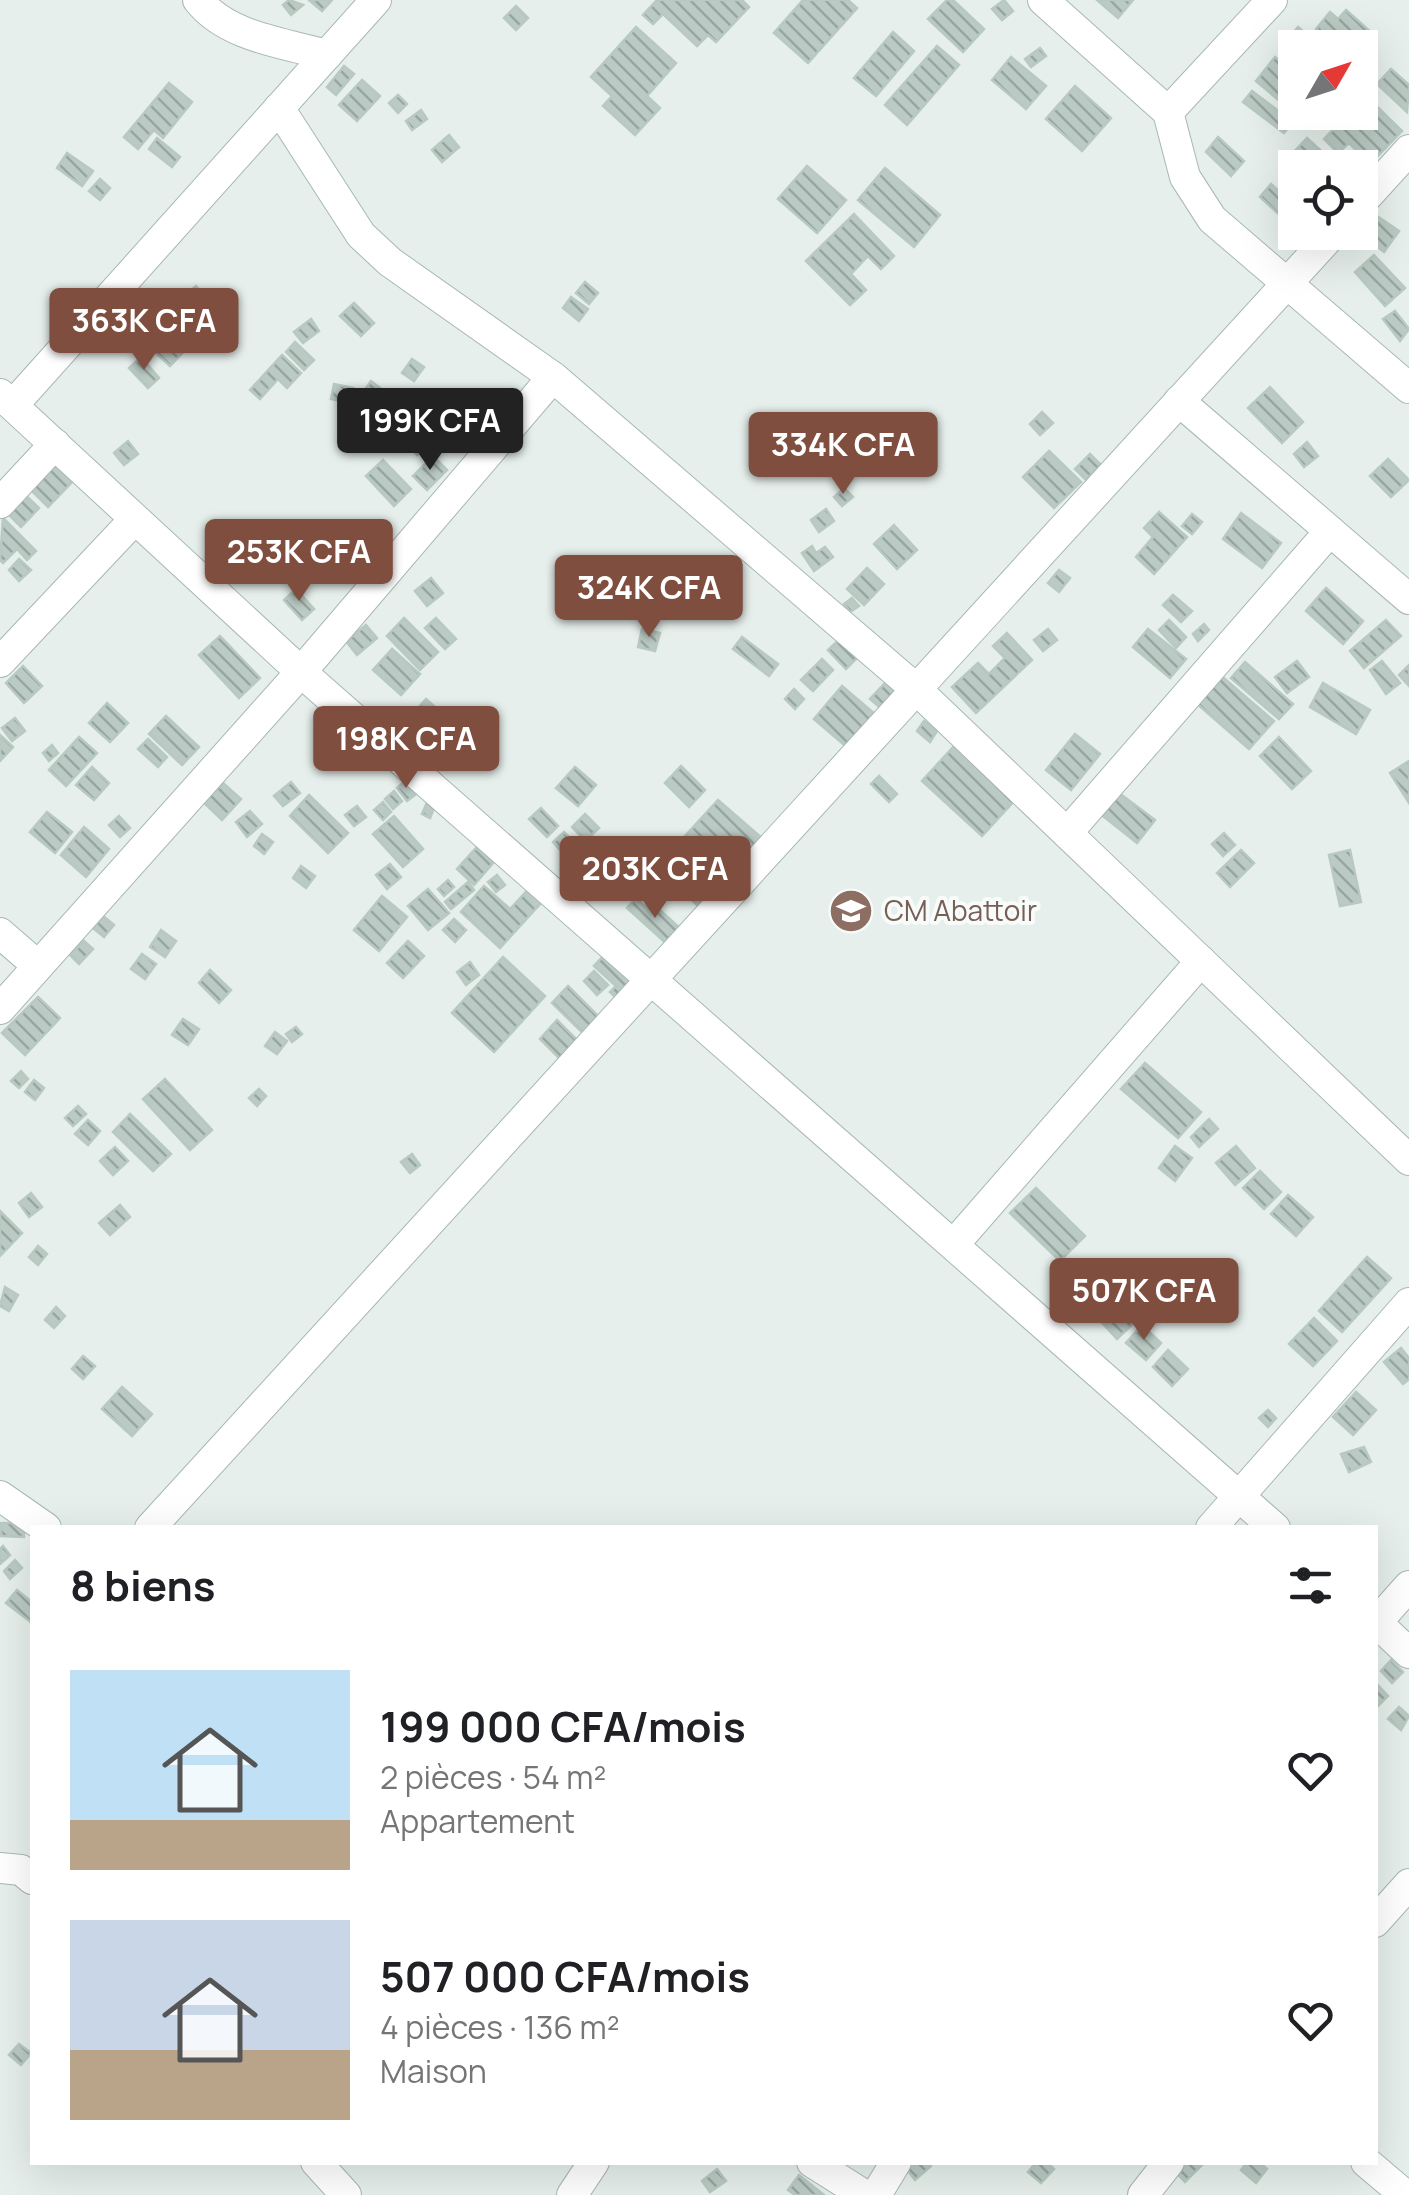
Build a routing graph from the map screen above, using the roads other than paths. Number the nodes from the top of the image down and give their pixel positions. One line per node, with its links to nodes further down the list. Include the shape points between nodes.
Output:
1 (198, 0): 5 (street, via 241,31)
2 (376, 0): 5 (street)
3 (1043, 0): 7 (street)
4 (1272, 0): 7 (street)
5 (327, 55): 6 (street)
6 (279, 108): 12 (street, via 360,236); 14 (street)
7 (1168, 112): 11 (street, via 1185,177 1212,219)
8 (1409, 150): 9 (street)
9 (1378, 184)
10 (1318, 250): 11 (street)
11 (1288, 283): 13 (street); 15 (street)
12 (553, 377): 22 (street); 23 (street)
13 (1409, 388)
14 (7, 399): 16 (street)
15 (1179, 401): 19 (street); 23 (street)
16 (55, 444): 17 (street); 18 (street)
17 (0, 504)
18 (134, 520): 21 (street); 22 (street)
19 (1330, 532): 20 (street); 24 (street)
20 (1409, 599)
21 (0, 662)
22 (301, 672): 27 (street); 28 (street)
23 (916, 690): 24 (street); 28 (street)
24 (1067, 833): 26 (street)
25 (0, 932): 27 (street)
26 (1201, 961): 30 (street); 31 (street)
27 (38, 966): 29 (street)
28 (652, 978): 31 (street); 36 (street)
29 (0, 1009)
30 (1409, 1160)
31 (954, 1243): 33 (street)
32 (1409, 1303): 33 (street)
33 (1240, 1495): 37 (street); 38 (street)
34 (0, 1496): 35 (street)
35 (42, 1525)
36 (153, 1525)
37 (1214, 1525)
38 (1272, 1525)
39 (1409, 1586): 40 (street)
40 (1378, 1620)
41 (1378, 1624): 42 (street)
42 (1409, 1653)
43 (0, 1868): 44 (street)
44 (30, 1877)
45 (319, 2165): 51 (street)
46 (592, 2165): 52 (street)
47 (817, 2165): 53 (street)
48 (894, 2165): 54 (street)
49 (1167, 2165): 55 (street)
50 (1370, 2165): 56 (street)
51 (346, 2195)
52 (572, 2195)
53 (864, 2195)
54 (876, 2195)
55 (1143, 2195)
56 (1405, 2195)

